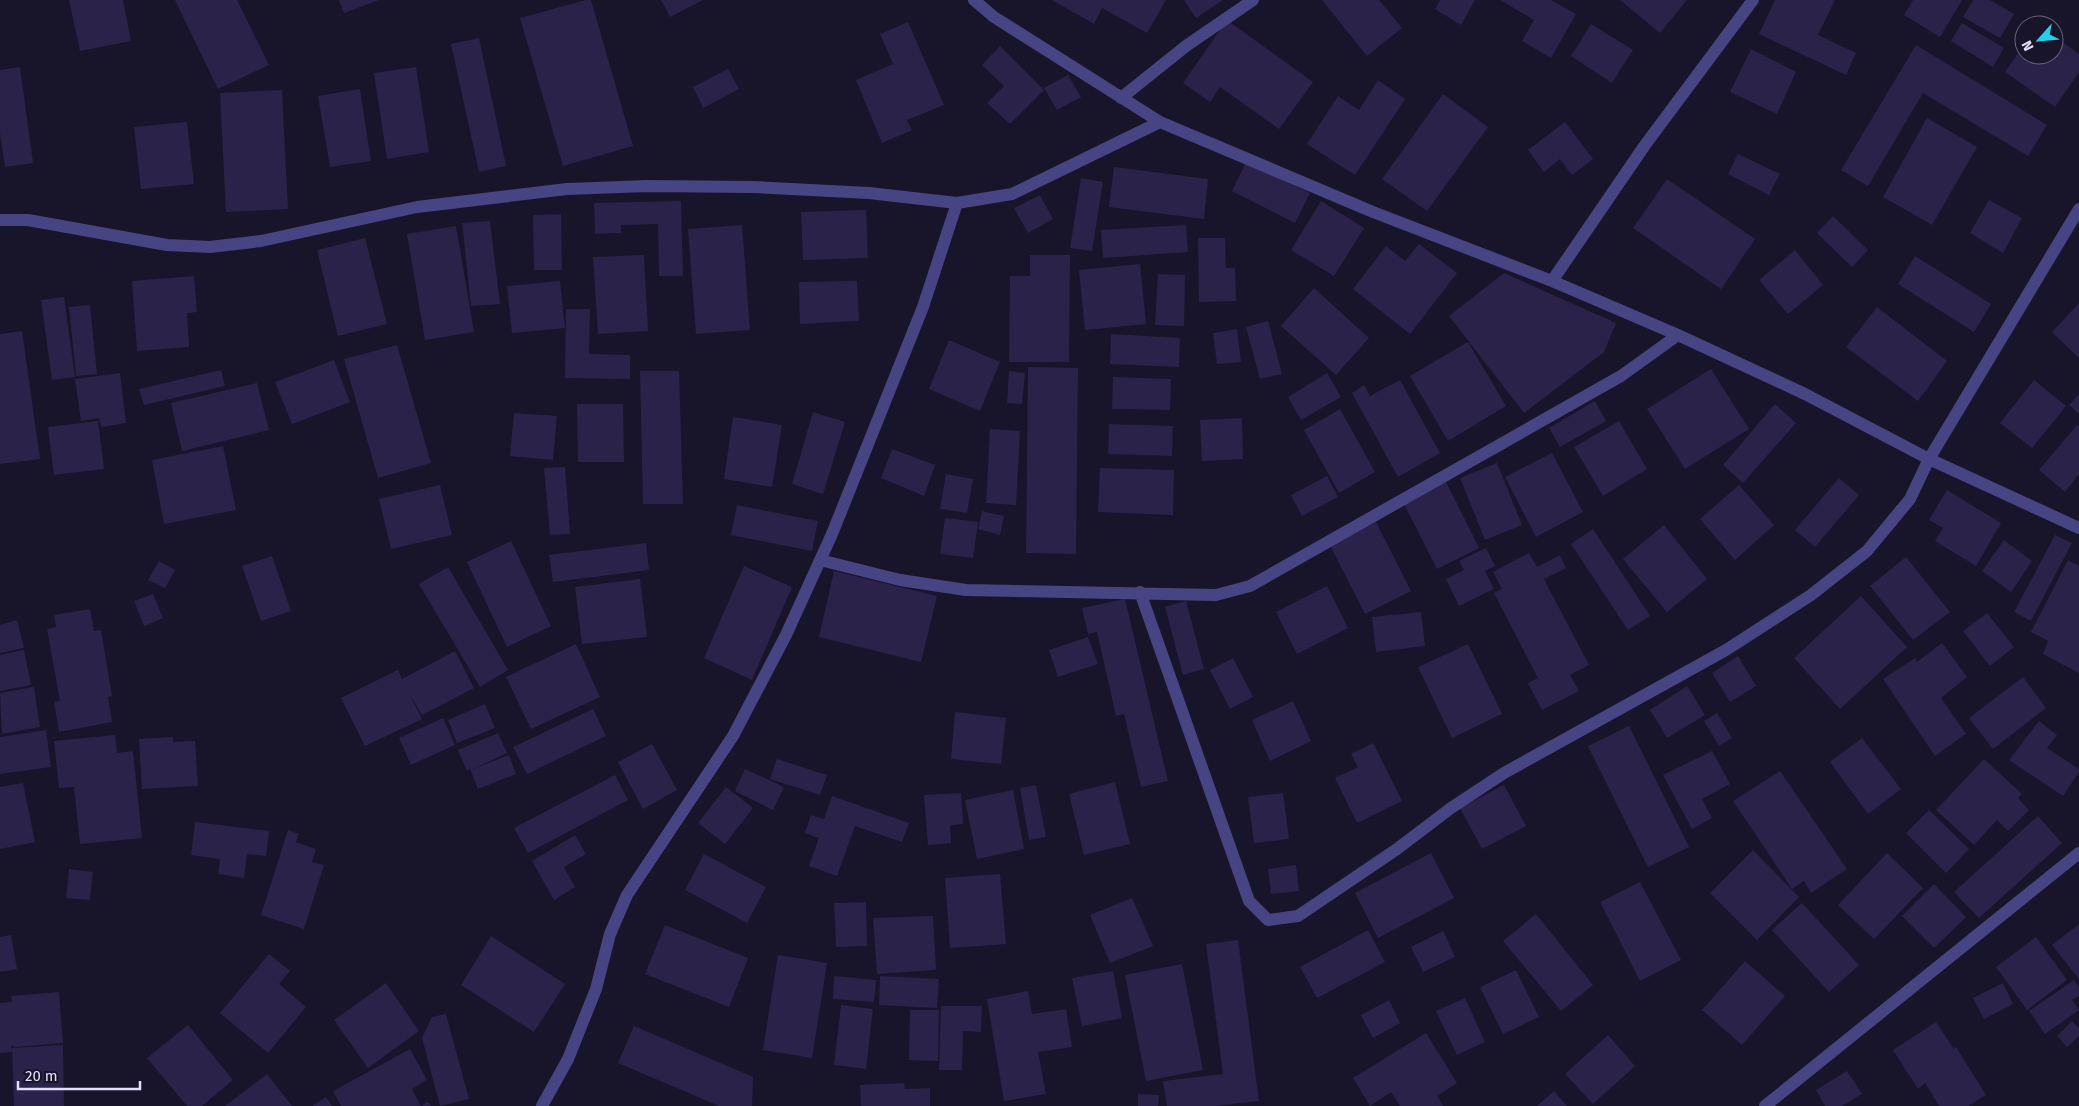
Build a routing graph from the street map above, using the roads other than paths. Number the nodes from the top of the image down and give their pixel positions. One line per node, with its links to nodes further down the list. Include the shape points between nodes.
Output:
1 (974, 0): 4 (street, via 994,17)
2 (1253, 0): 4 (street, via 1186,46)
3 (1753, 0): 9 (street, via 1645,145)
4 (1120, 98): 5 (street)
5 (1160, 122): 6 (street, via 1012,194); 9 (street, via 1374,212)
6 (957, 203): 8 (street, via 869,193 754,187 566,189 417,207 261,240 210,247 167,245 28,220); 13 (street, via 923,307)
7 (2079, 209): 11 (street)
8 (0, 220)
9 (1552, 281): 10 (street)
10 (1678, 335): 11 (street, via 1804,394); 14 (street, via 1621,376 1250,586 1216,594)
11 (1929, 459): 12 (street); 14 (street, via 1910,499 1867,551 1812,595 1726,650 1504,773 1298,916 1268,920 1249,901)
12 (2079, 528)
13 (820, 560): 14 (street, via 900,580 966,590); 16 (street, via 786,635 733,736 627,895 610,934 596,989 568,1059)
14 (1140, 592)
15 (2079, 853): 17 (street)
16 (542, 1106)
17 (1766, 1106)

